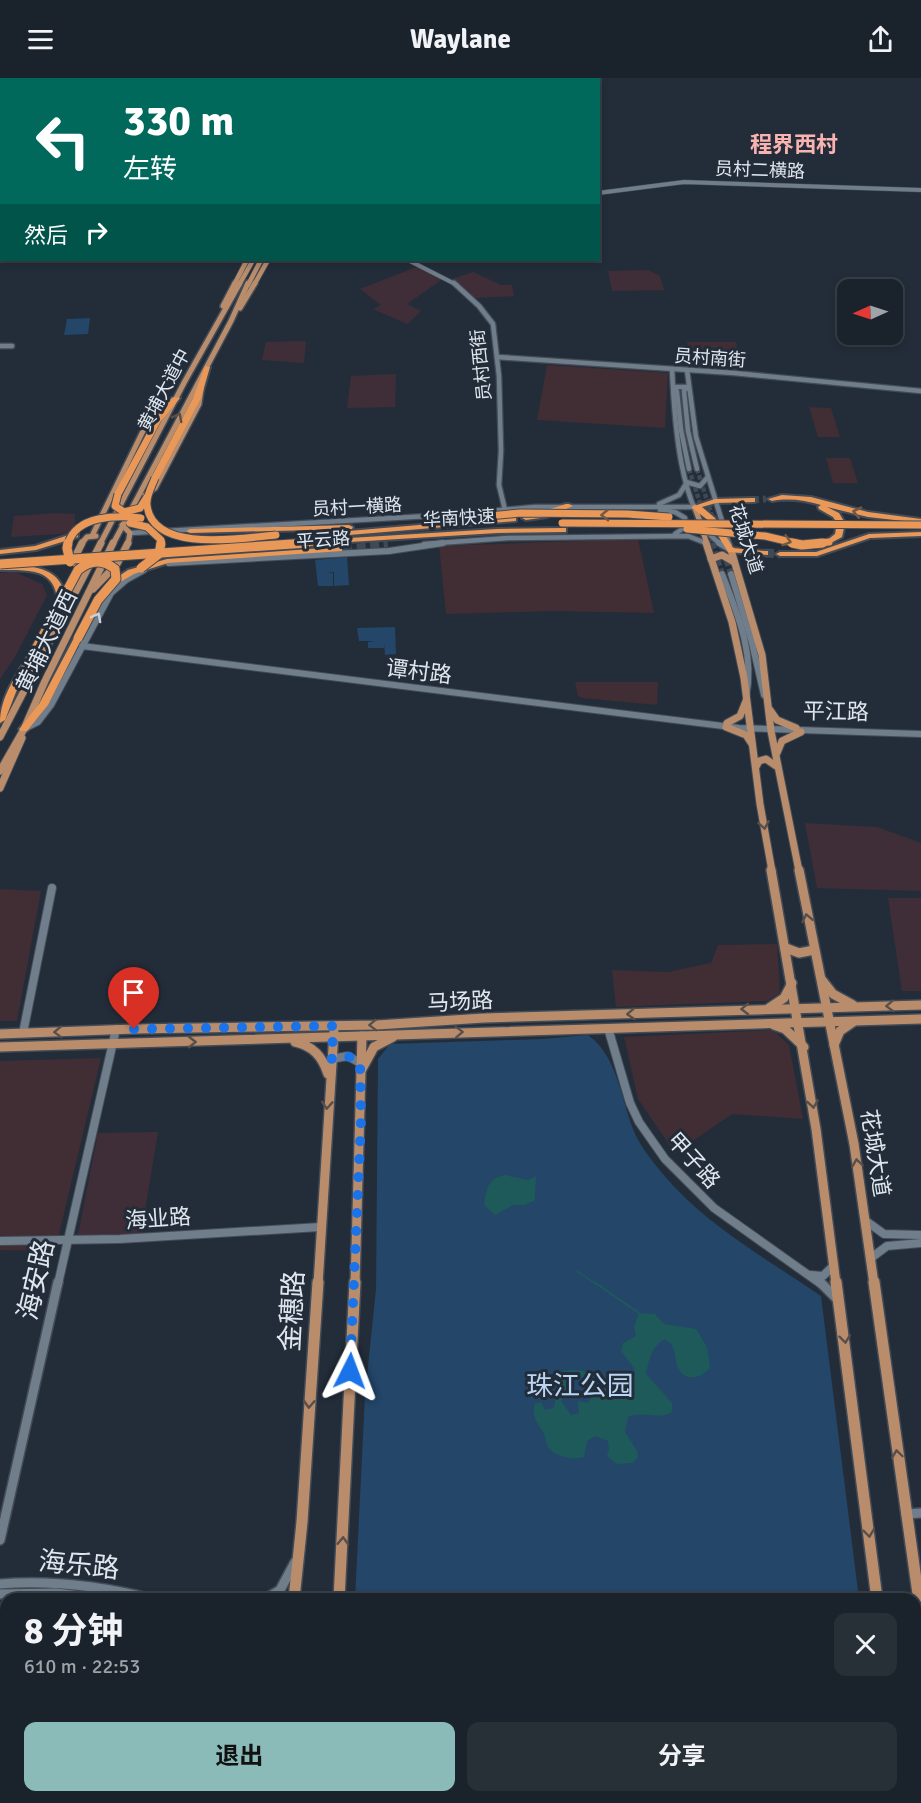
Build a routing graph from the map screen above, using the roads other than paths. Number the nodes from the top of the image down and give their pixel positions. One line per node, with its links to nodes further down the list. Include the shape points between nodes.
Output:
1 (921, 190): 2 (street, 员村二横路, via 684,182)
2 (600, 193)
3 (246, 261): 8 (main road)
4 (267, 261): 7 (main road)
5 (410, 261): 11 (street, 员村西街, via 456,283 474,300 493,324)
6 (254, 263): 7 (main road, 黄埔大道中); 8 (main road, 黄埔大道中)
7 (231, 321): 12 (main road, 黄埔大道中)
8 (214, 329): 19 (main road, 黄埔大道中)
9 (0, 346): 10 (street)
10 (12, 346)
11 (497, 357): 13 (street, 员村南街); 33 (street, 员村西街, via 499,485)
12 (207, 367): 15 (highway); 28 (main road, 黄埔大道中, one-way to 12)
13 (672, 369): 14 (street, 员村南街); 16 (street, 花城大道)
14 (687, 370): 17 (street, 花城大道); 18 (street, 员村南街)
15 (202, 384): 22 (highway); 28 (main road, via 199,404 155,488)
16 (674, 387): 17 (street); 20 (street, 花城大道); 24 (street, 花城大道, via 675,431)
17 (688, 387): 21 (street, 花城大道, via 684,391 684,411); 23 (street, 花城大道, via 694,437)
18 (921, 391)
19 (176, 398): 25 (highway, via 158,420); 48 (main road, 黄埔大道中); 50 (main road, via 150,419)
20 (689, 469)
21 (697, 469)
22 (155, 478): 25 (highway, bridge, via 138,509 117,509); 40 (highway, bridge, via 147,504)
23 (707, 478): 24 (street, via 700,486); 27 (street, 花城大道)
24 (686, 482): 31 (street, via 681,495); 32 (street, 花城大道)
25 (118, 494): 47 (highway, bridge, via 101,517)
26 (752, 500): 27 (highway)
27 (715, 501): 32 (highway); 55 (street, 花城大道)
28 (134, 502): 38 (main road, 黄埔大道中)
29 (569, 506): 30 (street, 员村一横路); 33 (street, 员村一横路); 34 (highway)
30 (635, 506): 31 (street, 员村一横路); 49 (street, via 683,516 685,527)
31 (653, 506): 32 (street, 员村一横路)
32 (694, 507): 52 (main road, 花城大道); 55 (highway, via 710,514)
33 (505, 510): 44 (street, 员村一横路)
34 (526, 518)
35 (513, 519): 51 (highway, via 356,531)
36 (921, 521): 43 (highway, bridge, via 877,517 797,496 769,499 806,502 830,510 839,519 839,535 829,542 802,545 765,536)
37 (789, 524): 39 (highway, 华南快速, bridge); 41 (highway, one-way to 41, bridge, via 627,514 510,514); 42 (highway, 华南快速, bridge)
38 (122, 525): 46 (main road); 69 (main road, 黄埔大道西)
39 (921, 525)
40 (158, 527): 41 (highway, bridge, via 193,539); 71 (highway, bridge, via 143,518 125,515 98,519 79,528 66,544 71,569)
41 (368, 527): 44 (highway)
42 (562, 527): 43 (highway, 华南快速); 51 (highway, 华南快速); 53 (highway)
43 (687, 530): 45 (highway, 华南快速, bridge)
44 (190, 531): 46 (street, 员村一横路)
45 (921, 532): 58 (highway, via 870,536 817,554)
46 (130, 533): 66 (main road, via 119,559)
47 (75, 535): 56 (highway, via 36,548); 63 (highway, bridge, via 114,523 147,527 158,535 162,546 157,556)
48 (104, 536): 50 (main road); 67 (main road, 黄埔大道西)
49 (669, 536): 52 (street, 平云路, via 688,536); 70 (street, 平云路, via 508,538 425,544 389,551 172,562 131,576)
50 (89, 537): 67 (main road, via 76,556)
51 (317, 539): 59 (highway, 华南快速, bridge); 62 (highway, 华南快速, bridge)
52 (706, 543): 60 (main road, 花城大道)
53 (388, 545)
54 (339, 549): 63 (highway, via 180,559)
55 (731, 550): 57 (highway); 61 (main road, 花城大道)
56 (0, 552)
57 (765, 553)
58 (780, 554)
59 (0, 558)
60 (711, 559): 61 (main road, via 722,555); 74 (main road, 花城大道, via 737,642)
61 (734, 562): 75 (main road, 花城大道, via 762,655)
62 (0, 566): 72 (highway, via 42,569 57,581)
63 (141, 568): 68 (highway)
64 (722, 574): 74 (street, 花城大道, via 748,662 750,684)
65 (731, 574): 75 (street, 花城大道)
66 (105, 578): 69 (main road); 70 (main road)
67 (82, 580): 72 (main road, 黄埔大道西)
68 (114, 582): 71 (highway, bridge, via 117,574 112,566 88,563 78,570); 73 (highway, bridge, via 98,600)
69 (89, 593): 79 (main road, 黄埔大道西)
70 (111, 593): 73 (street, 平云路, one-way to 70)
71 (64, 594): 76 (highway, bridge)
72 (63, 616): 83 (main road, 黄埔大道西)
73 (82, 642): 77 (street, 谭村路); 79 (highway)
74 (746, 698): 77 (main road, via 740,716); 78 (main road, 花城大道)
75 (766, 702): 80 (main road, 花城大道); 81 (main road, via 777,720)
76 (0, 720)
77 (727, 725): 78 (street, 谭村路); 84 (main road, via 746,735)
78 (751, 727): 80 (street, 平江路); 84 (main road, 花城大道)
79 (24, 729): 87 (main road, 黄埔大道西); 88 (main road)
80 (770, 729): 81 (street, 平江路); 86 (main road, 花城大道)
81 (798, 730): 82 (street, 平江路); 86 (main road, via 779,745)
82 (921, 732)
83 (0, 737)
84 (753, 744): 85 (main road, 花城大道)
85 (756, 767): 86 (main road, via 759,761 770,759); 90 (main road, 花城大道, one-way to 90)
86 (778, 768): 91 (main road, 花城大道, one-way to 86)
87 (0, 771)
88 (0, 788)
89 (52, 888): 110 (street)
90 (786, 948): 91 (main road, via 799,953); 93 (main road, 花城大道)
91 (814, 950): 92 (main road, 花城大道)
92 (819, 976): 95 (main road, 花城大道); 96 (main road, via 832,994)
93 (792, 983): 97 (main road, 花城大道); 98 (main road, via 784,998)
94 (921, 1005): 96 (main road, 马场路, one-way to 96)
95 (825, 1007): 96 (main road, 马场路); 97 (main road, 马场路); 101 (main road, 花城大道)
96 (859, 1007)
97 (797, 1008): 98 (main road, 马场路); 102 (main road, 花城大道)
98 (768, 1009): 104 (main road, 马场路, one-way to 104)
99 (921, 1019): 100 (main road, 马场路)
100 (862, 1020): 101 (main road, 马场路); 120 (main road, via 841,1030)
101 (828, 1021): 102 (main road, 马场路); 120 (main road, 花城大道)
102 (799, 1022): 103 (main road, 马场路); 119 (main road, 花城大道)
103 (756, 1023): 106 (main road, 马场路); 119 (main road, via 785,1029)
104 (393, 1024): 109 (main road, 马场路, one-way to 109); 112 (street)
105 (297, 1026): 108 (main road, 马场路); 109 (main road, 马场路); 114 (street)
106 (608, 1028): 112 (main road, 马场路, one-way to 106); 133 (street, 甲子路, via 631,1104 661,1152 708,1202)
107 (116, 1029): 108 (main road, 马场路); 110 (main road, 马场路, one-way to 110); 116 (street, 海安路)
108 (141, 1029): 117 (street)
109 (334, 1031): 113 (main road, 马场路); 114 (main road, 马场路); 121 (main road, 金穗路)
110 (23, 1033): 111 (main road, 马场路)
111 (0, 1034)
112 (397, 1034): 113 (main road, 马场路); 123 (main road, via 374,1047)
113 (362, 1036): 122 (main road)
114 (297, 1038): 115 (main road, 马场路)
115 (282, 1040): 117 (main road, 马场路, one-way to 115); 124 (main road, via 300,1042 315,1051 322,1058)
116 (113, 1043): 117 (main road, 马场路); 118 (main road, 马场路); 129 (street, 海安路)
117 (138, 1043)
118 (0, 1047)
119 (804, 1047): 132 (main road, 花城大道, one-way to 132)
120 (834, 1049): 125 (main road, 花城大道, one-way to 120, via 851,1125)
121 (331, 1059): 122 (street, via 348,1056); 124 (main road, 金穗路)
122 (360, 1064): 123 (main road)
123 (360, 1075): 143 (main road, one-way to 123)
124 (329, 1079): 126 (main road, 金穗路, one-way to 126)
125 (865, 1221): 127 (street, via 886,1236); 131 (main road, 花城大道)
126 (320, 1227): 129 (street, 海业路); 138 (main road, 金穗路, one-way to 138)
127 (921, 1235)
128 (0, 1241): 129 (street, 海业路)
129 (68, 1242): 137 (street, 海安路)
130 (921, 1243): 131 (street, via 886,1246)
131 (871, 1258): 136 (main road, 花城大道, one-way to 131)
132 (835, 1264): 133 (street, via 823,1276); 134 (main road, 花城大道)
133 (807, 1274): 134 (street, 甲子路)
134 (840, 1302): 144 (main road, 花城大道, one-way to 144)
135 (921, 1513): 136 (street)
136 (906, 1514): 145 (main road, 花城大道)
137 (0, 1540)
138 (299, 1551): 141 (street, via 286,1582); 142 (main road, 金穗路)
139 (0, 1584): 140 (street, 海乐路, via 77,1583)
140 (124, 1593)
141 (276, 1593)
142 (295, 1593)
143 (339, 1593)
144 (877, 1593)
145 (918, 1593)

